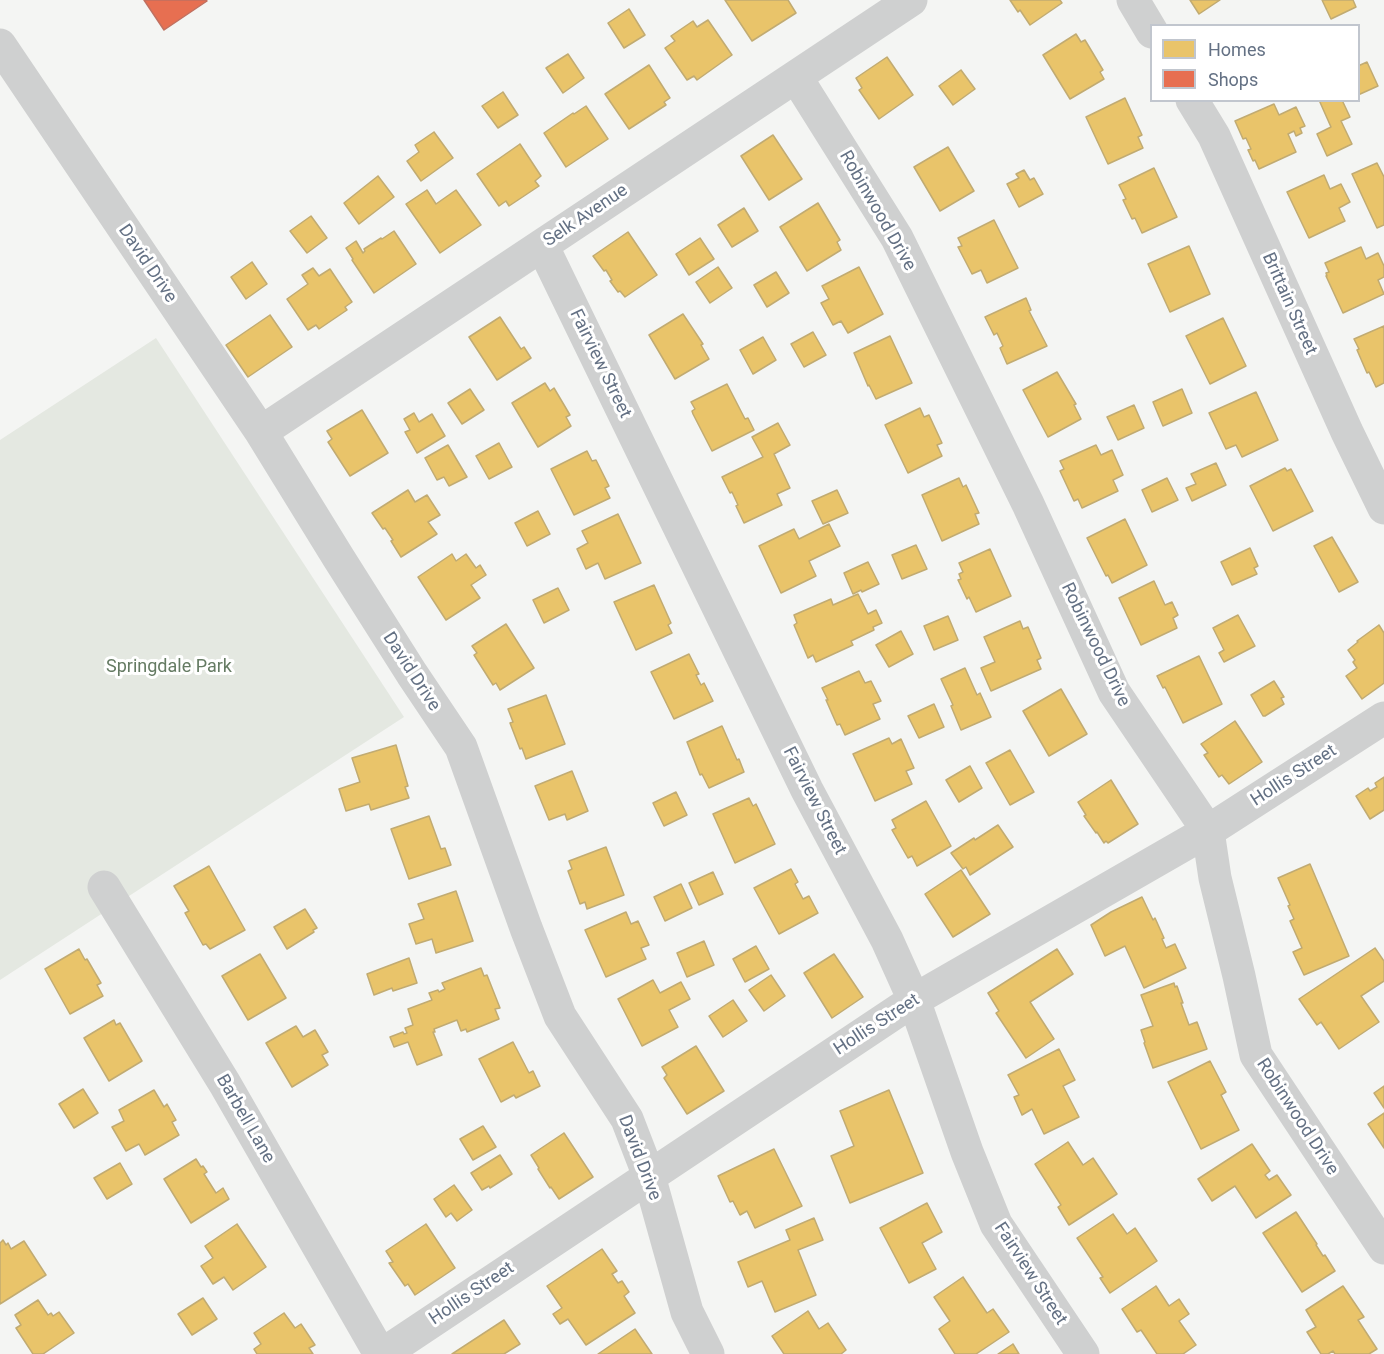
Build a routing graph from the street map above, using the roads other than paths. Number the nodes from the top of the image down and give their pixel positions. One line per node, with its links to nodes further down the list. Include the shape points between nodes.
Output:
1 (911, 0): 5 (street, Selk Avenue)
2 (1132, 0): 3 (street)
3 (1150, 29)
4 (0, 45): 8 (street, David Drive)
5 (796, 76): 7 (street, Selk Avenue); 11 (street, Robinwood Drive, via 897,238 1028,504 1114,692)
6 (1193, 102): 9 (street, Brittain Street, via 1214,136)
7 (542, 245): 8 (street, Selk Avenue); 13 (street, Fairview Street, via 802,780 887,940)
8 (261, 432): 14 (street, David Drive, via 461,747 560,1016 627,1119)
9 (1384, 508)
10 (1384, 718): 11 (street, Hollis Street)
11 (1208, 831): 13 (street, Hollis Street); 15 (street, Robinwood Drive, via 1215,878 1256,1055)
12 (104, 886): 16 (street, Barbell Lane)
13 (914, 1000): 14 (street, Hollis Street); 18 (street, Fairview Street, via 996,1224)
14 (650, 1176): 16 (street, Hollis Street); 17 (street, David Drive, via 687,1312)
15 (1384, 1248)
16 (382, 1354)
17 (708, 1354)
18 (1083, 1354)

